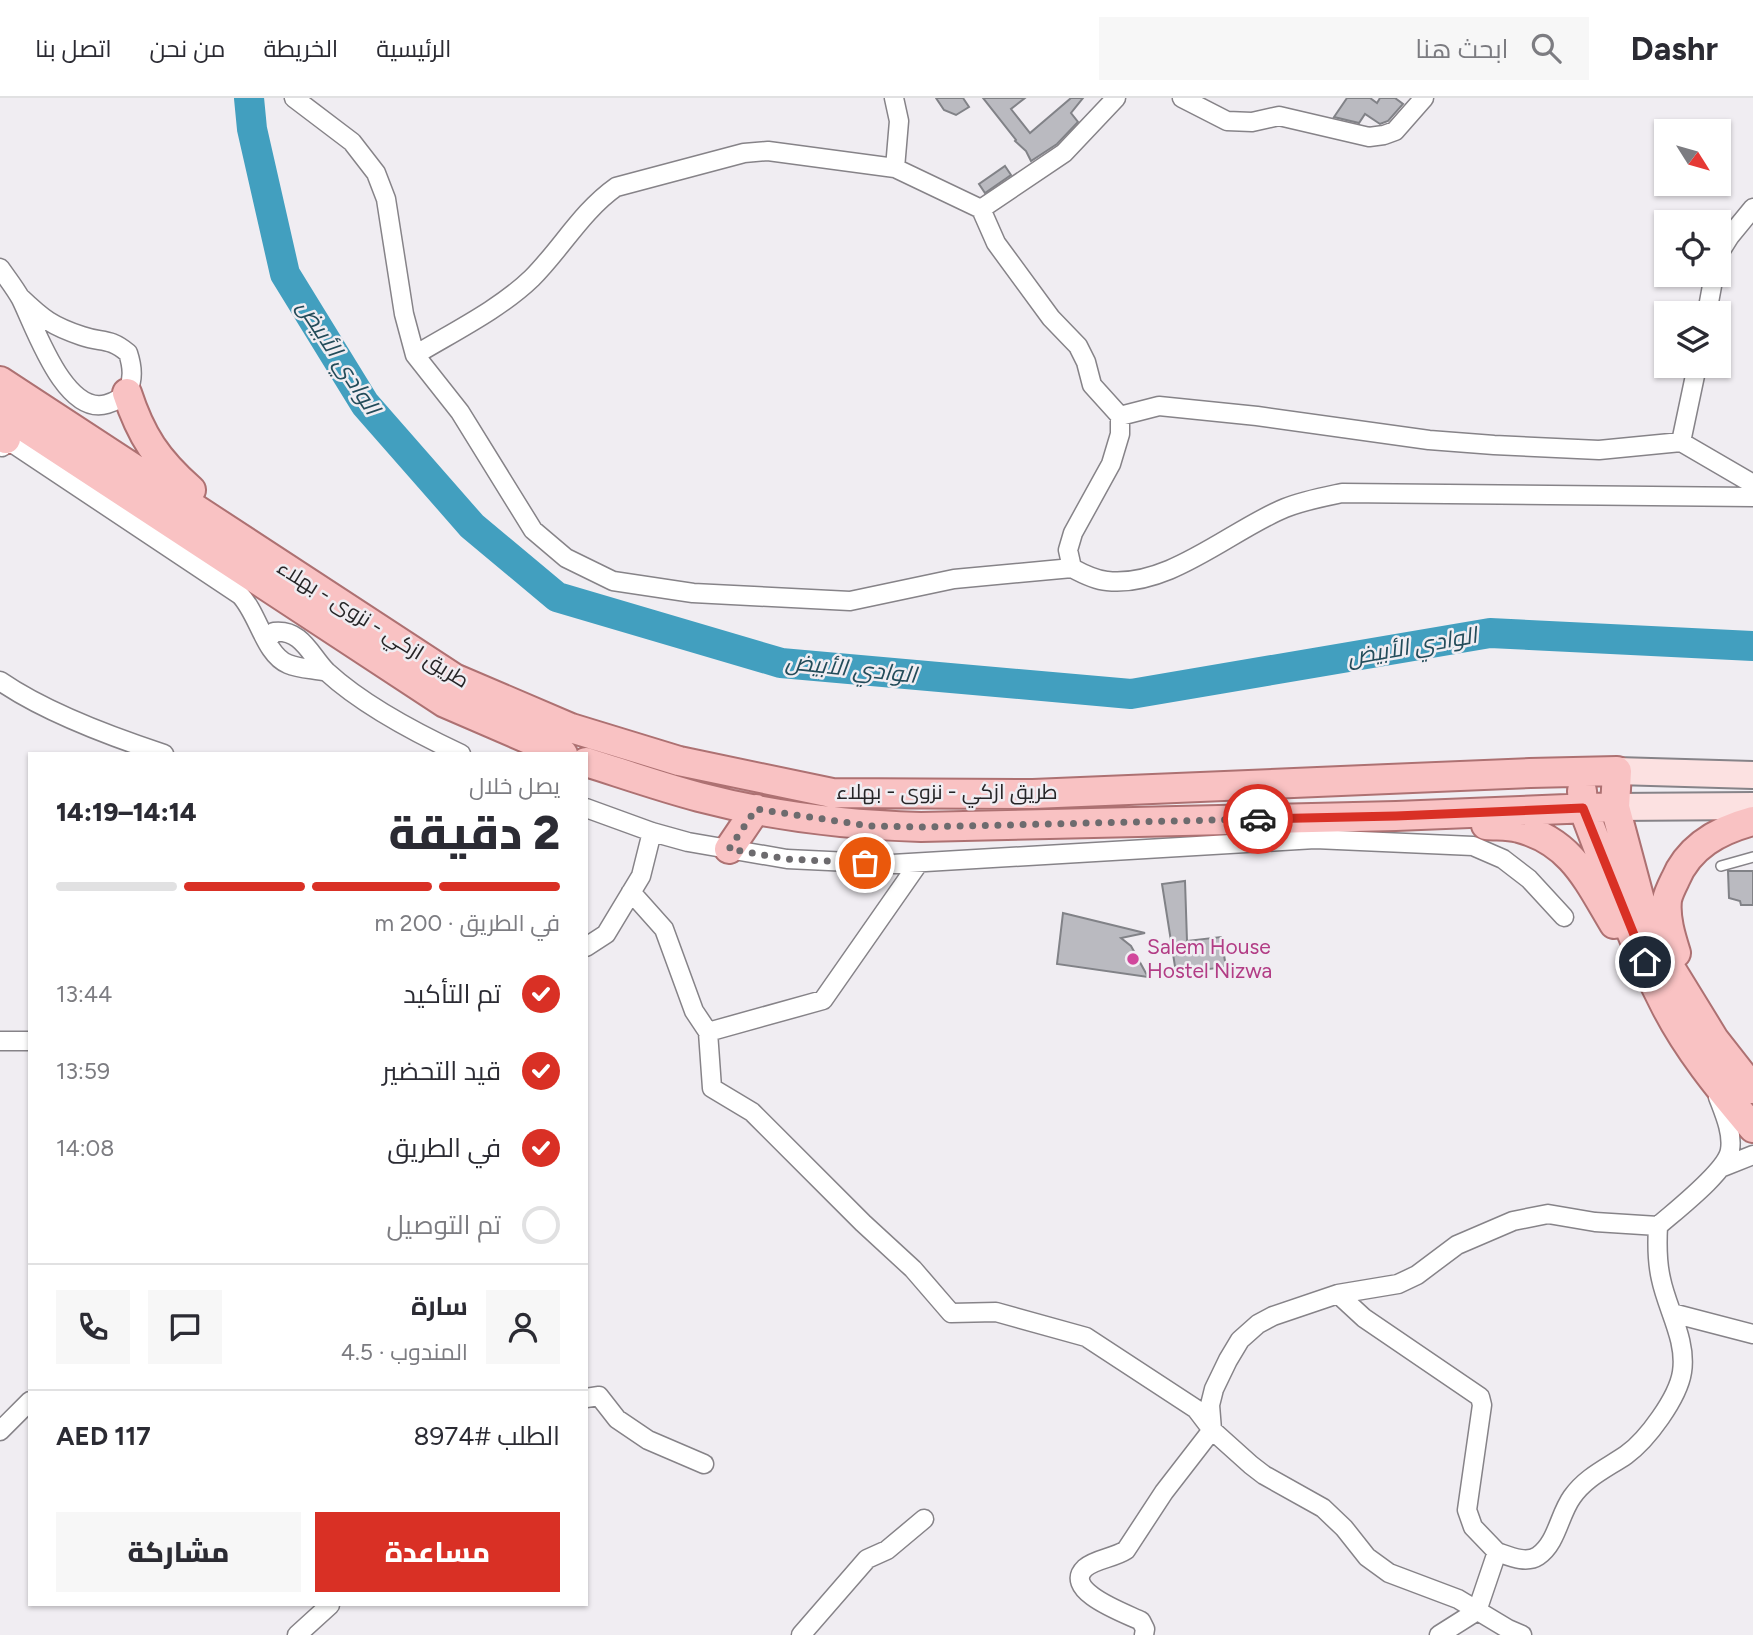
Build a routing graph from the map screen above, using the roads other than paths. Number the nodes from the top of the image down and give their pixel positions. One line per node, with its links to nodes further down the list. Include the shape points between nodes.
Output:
1 (295, 98): 12 (street, via 352,142 376,173 386,199)
2 (894, 98): 6 (street, via 899,121)
3 (1116, 98): 8 (street, via 1064,153)
4 (1182, 98): 5 (street, via 1227,121 1279,116 1369,137 1395,131)
5 (1424, 98)
6 (895, 168): 8 (street); 12 (street, via 768,151 744,153 616,187 600,198 517,292)
7 (1753, 208): 9 (street)
8 (981, 209): 17 (street, via 996,243 1051,318 1078,346 1092,385)
9 (1731, 235)
10 (0, 268): 11 (street)
11 (20, 297): 15 (street, via 46,322 85,338 106,340 128,353 132,380); 15 (street, via 43,349 76,397 101,406)
12 (415, 355): 23 (street, via 460,412 533,530 566,558 613,581 693,593 850,601 954,579)
13 (1694, 378): 19 (street)
14 (0, 382): 22 (main road, طريق ازكي - نزوى - بهلاء)
15 (127, 393): 22 (main road, via 143,434 162,463)
16 (0, 411): 29 (main road, طريق ازكي - نزوى - بهلاء, via 445,703)
17 (1120, 416): 19 (street, via 1160,406 1494,445 1599,450); 23 (street, via 1111,464 1073,533 1068,550)
18 (2, 441): 24 (street, via 240,595)
19 (1681, 442): 20 (street)
20 (1753, 484)
21 (1753, 497): 23 (street, via 1342,493 1286,508 1184,562 1139,579 1108,581)
22 (272, 561): 32 (main road, طريق ازكي - نزوى - بهلاء, via 454,678 571,729 679,761 832,793 1033,794)
23 (1072, 568)
24 (268, 640): 25 (street, via 274,653 289,665); 25 (street, via 274,632 296,636)
25 (327, 672): 28 (street, via 398,723)
26 (0, 681): 27 (street, via 18,694)
27 (158, 752)
28 (457, 752)
29 (558, 752)
30 (588, 763): 38 (main road, طريق ازكي - نزوى - بهلاء)
31 (1617, 771): 32 (main road, طريق ازكي - نزوى - بهلاء); 33 (street); 35 (main road)
32 (1581, 772): 36 (main road)
33 (1753, 775)
34 (1753, 806): 35 (street)
35 (1615, 807): 36 (main road, طريق ازكي - نزوى - بهلاء); 51 (main road, via 1641,904 1668,964)
36 (1583, 808): 39 (main road, طريق ازكي - نزوى - بهلاء); 49 (main road)
37 (588, 809): 41 (street)
38 (756, 809): 39 (main road, طريق ازكي - نزوى - بهلاء, via 870,826 921,827); 42 (main road)
39 (1396, 816): 49 (main road, via 1519,828 1552,842 1577,862)
40 (1753, 821): 51 (main road, via 1724,829 1702,843 1680,867 1667,899 1669,929 1681,971)
41 (652, 832): 42 (street); 46 (street, via 641,876)
42 (729, 849): 44 (street, via 787,859)
43 (1753, 857): 45 (lane)
44 (918, 864): 47 (street, via 1315,839 1473,846 1503,859 1529,879); 50 (street, via 822,1000)
45 (1721, 866)
46 (631, 892): 48 (street, via 606,934); 50 (street, via 664,929 694,1011)
47 (1564, 917)
48 (588, 946)
49 (1663, 1003): 54 (main road)
50 (708, 1032): 65 (street, via 712,1088 752,1112 913,1269 951,1313 996,1312 1086,1337 1196,1409)
51 (1714, 1039): 55 (main road)
52 (0, 1041): 53 (street)
53 (28, 1041)
54 (1711, 1077): 56 (main road); 58 (street, via 1731,1136)
55 (1753, 1089)
56 (1753, 1128)
57 (1753, 1155): 58 (street)
58 (1723, 1167): 59 (street)
59 (1658, 1226): 60 (street, via 1548,1214 1513,1221 1457,1245 1398,1284); 61 (street, via 1661,1279)
60 (1338, 1294): 65 (street, via 1273,1316 1240,1340 1214,1389); 69 (street, via 1364,1318 1480,1397 1467,1510 1473,1527)
61 (1672, 1313): 62 (street); 69 (street, via 1682,1351 1682,1372 1652,1429 1629,1453 1587,1480 1571,1498 1537,1557 1524,1560)
62 (1753, 1334)
63 (588, 1398): 67 (street, via 599,1396 617,1419 648,1440)
64 (28, 1403): 66 (street)
65 (1212, 1430): 71 (street, via 1264,1475 1323,1508 1367,1557 1389,1573 1448,1594); 74 (street, via 1126,1550 1090,1565 1080,1576 1092,1596 1141,1620)
66 (0, 1431)
67 (704, 1464)
68 (924, 1519): 73 (street, via 887,1550 867,1559)
69 (1497, 1552): 71 (street)
70 (329, 1606): 72 (street)
71 (1476, 1611): 75 (street); 76 (street)
72 (297, 1635)
73 (802, 1635)
74 (1144, 1635)
75 (1438, 1635)
76 (1522, 1635)

